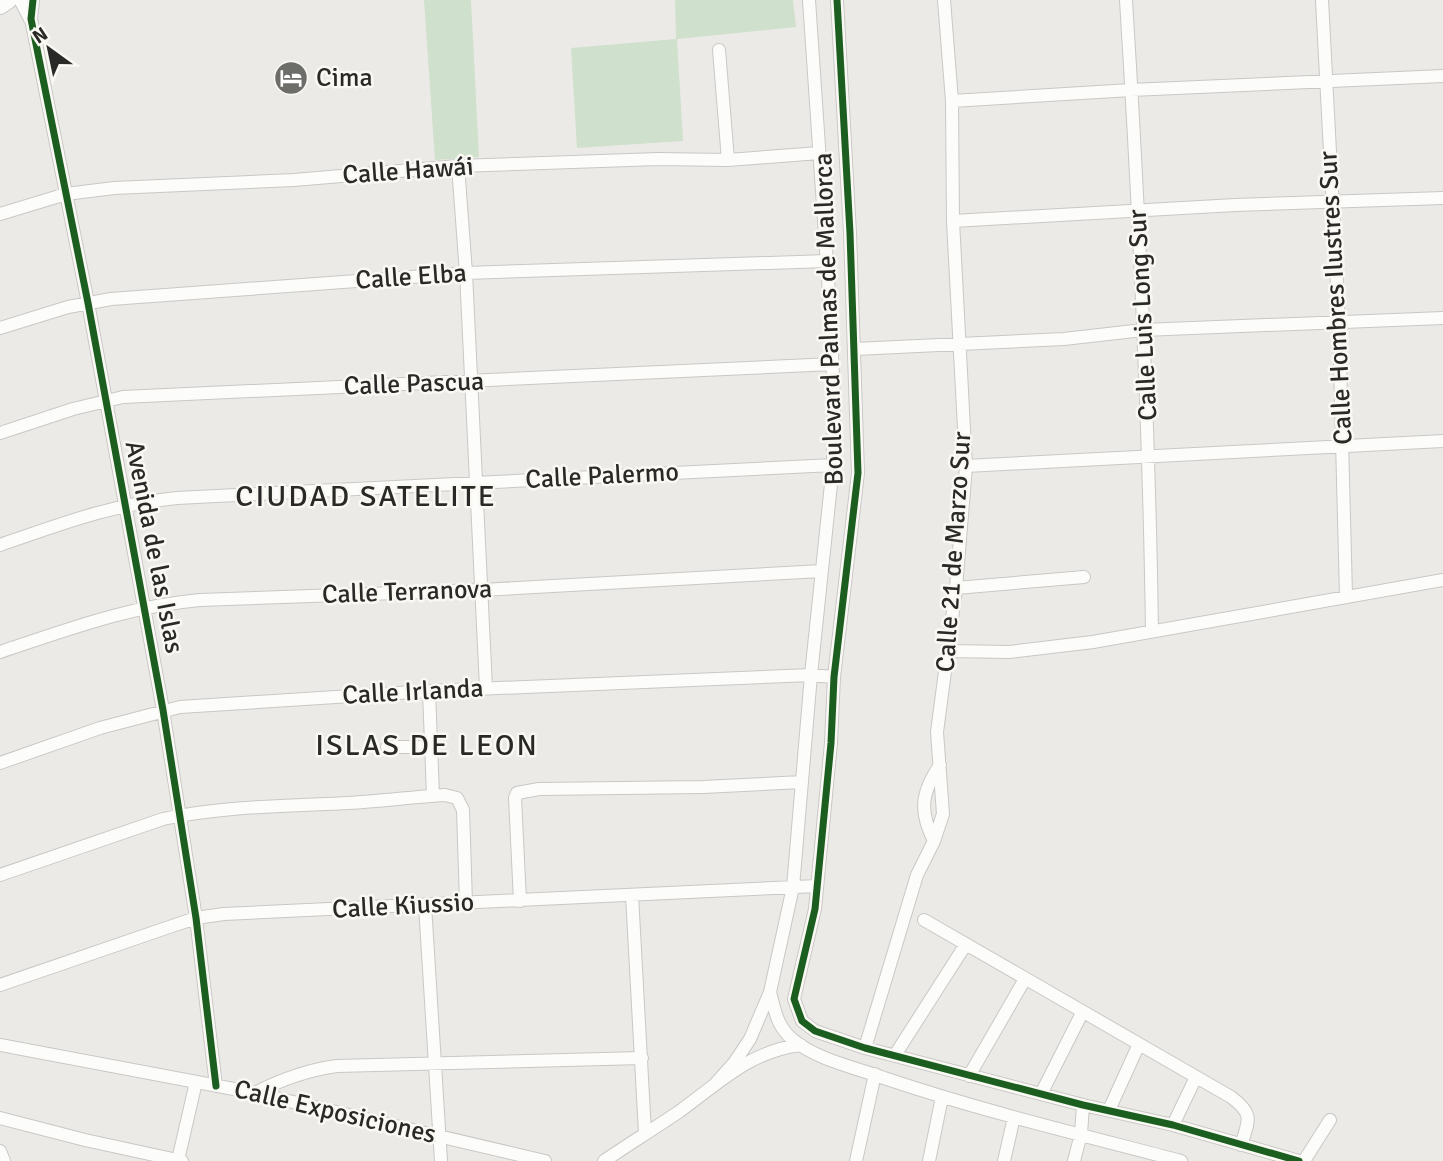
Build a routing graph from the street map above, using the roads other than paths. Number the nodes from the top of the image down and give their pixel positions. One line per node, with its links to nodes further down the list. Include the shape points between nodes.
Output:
1 (9, 0): 9 (street)
2 (20, 0): 10 (street, Avenida de las Islas)
3 (33, 0): 10 (street, Avenida de las Islas)
4 (809, 0): 16 (street, Boulevard Palmas de Mallorca)
5 (837, 0): 33 (street, Boulevard Palmas de Mallorca)
6 (944, 0): 15 (street, Calle 21 de Marzo Sur)
7 (1126, 0): 14 (street, Calle Luis Long Sur)
8 (1322, 0): 13 (street, Calle Hombres Ilustres Sur)
9 (0, 6)
10 (31, 19): 19 (street, Avenida de las Islas)
11 (719, 50): 17 (street)
12 (1443, 76): 13 (street)
13 (1327, 80): 14 (street); 21 (street, Calle Hombres Ilustres Sur)
14 (1131, 90): 15 (street); 22 (street, Calle Luis Long Sur)
15 (953, 101): 24 (street, Calle 21 de Marzo Sur)
16 (819, 153): 17 (street, Calle Hawái); 25 (street, Boulevard Palmas de Mallorca)
17 (728, 160): 18 (street, Calle Hawái)
18 (458, 166): 19 (street, Calle Hawái); 26 (street)
19 (66, 194): 23 (street, Calle Hawái); 27 (street, Avenida de las Islas)
20 (1443, 198): 21 (street)
21 (1331, 201): 22 (street); 29 (street, Calle Hombres Ilustres Sur)
22 (1139, 210): 24 (street); 31 (street, Calle Luis Long Sur)
23 (0, 214)
24 (953, 221): 32 (street, Calle 21 de Marzo Sur)
25 (827, 261): 26 (street, Calle Elba); 34 (street, Boulevard Palmas de Mallorca)
26 (466, 273): 27 (street, Calle Elba); 35 (street)
27 (88, 303): 30 (street, Calle Elba); 36 (street, Avenida de las Islas)
28 (1443, 318): 29 (street)
29 (1339, 323): 31 (street); 39 (street, Calle Hombres Ilustres Sur)
30 (0, 328)
31 (1143, 330): 32 (street); 40 (street, Calle Luis Long Sur)
32 (961, 344): 33 (street); 42 (street, Calle 21 de Marzo Sur)
33 (855, 349): 57 (street, Boulevard Palmas de Mallorca, via 858,473)
34 (833, 364): 35 (street, Calle Pascua); 41 (street, Boulevard Palmas de Mallorca)
35 (471, 382): 36 (street, Calle Pascua, via 157,394); 43 (street)
36 (106, 401): 37 (street, Calle Pascua); 44 (street, Avenida de las Islas)
37 (0, 433)
38 (1443, 441): 39 (street)
39 (1343, 446): 40 (street); 51 (street, Calle Hombres Ilustres Sur)
40 (1150, 455): 42 (street); 53 (street, Calle Luis Long Sur)
41 (833, 465): 43 (street, Calle Palermo); 46 (street, Boulevard Palmas de Mallorca)
42 (966, 466): 49 (street, Calle 21 de Marzo Sur)
43 (475, 482): 44 (street, Calle Palermo, via 177,498); 50 (street)
44 (124, 505): 45 (street, Calle Palermo); 52 (street, Avenida de las Islas)
45 (0, 545)
46 (822, 571): 50 (street, Calle Terranova); 56 (street, Boulevard Palmas de Mallorca)
47 (1084, 577): 49 (street)
48 (1443, 580): 51 (street)
49 (956, 588): 54 (street, Calle 21 de Marzo Sur)
50 (481, 590): 52 (street, Calle Terranova, via 200,600); 58 (street)
51 (1346, 596): 53 (street)
52 (144, 607): 55 (street, Calle Terranova); 60 (street, Avenida de las Islas)
53 (1153, 631): 54 (street, via 1042,649)
54 (949, 651): 64 (street, Calle 21 de Marzo Sur, via 937,732)
55 (0, 652)
56 (811, 675): 57 (street, Calle Irlanda); 58 (street, Calle Irlanda); 65 (street, Boulevard Palmas de Mallorca)
57 (834, 677): 73 (street, Boulevard Palmas de Mallorca)
58 (486, 688): 59 (street, Calle Irlanda)
59 (429, 691): 60 (street, Calle Irlanda); 62 (street)
60 (163, 710): 63 (street, Calle Irlanda); 69 (street, Avenida de las Islas)
61 (387, 747): 62 (street)
62 (431, 747): 68 (street)
63 (0, 763)
64 (940, 765): 66 (street); 67 (street, Calle 21 de Marzo Sur)
65 (802, 782): 72 (street, Boulevard Palmas de Mallorca); 75 (street, via 517,793)
66 (927, 788): 67 (street); 70 (street, via 924,821)
67 (943, 790): 70 (street, Calle 21 de Marzo Sur, via 943,814)
68 (433, 796): 69 (street); 76 (street, via 453,796 461,803)
69 (181, 815): 71 (street); 78 (street, Avenida de las Islas)
70 (934, 841): 88 (street, Calle 21 de Marzo Sur, via 917,875)
71 (0, 875)
72 (793, 887): 73 (street, Calle Kiussio); 74 (street, Calle Kiussio); 83 (street, Boulevard Palmas de Mallorca)
73 (817, 887): 88 (street, Boulevard Palmas de Mallorca, via 794,999 802,1021 815,1031)
74 (632, 895): 75 (street, Calle Kiussio); 90 (street)
75 (520, 901): 76 (street, Calle Kiussio)
76 (466, 903): 77 (street, Calle Kiussio)
77 (425, 905): 78 (street, Calle Kiussio); 91 (street)
78 (196, 918): 82 (street, Calle Kiussio); 97 (street, Avenida de las Islas)
79 (924, 920): 80 (street)
80 (966, 944): 81 (street); 89 (street)
81 (1025, 979): 84 (street); 93 (street)
82 (0, 985)
83 (770, 992): 87 (street, via 778,1025); 96 (street, Boulevard Palmas de Mallorca, via 750,1038)
84 (1082, 1013): 85 (street); 99 (street)
85 (1139, 1044): 94 (street); 102 (street)
86 (0, 1045): 95 (street, Calle Exposiciones)
87 (800, 1045): 92 (street); 96 (street, via 778,1048 747,1062)
88 (865, 1048): 89 (street)
89 (895, 1055): 93 (street)
90 (642, 1058): 91 (street); 107 (street)
91 (436, 1065): 98 (street, via 313,1069); 109 (street)
92 (875, 1074): 100 (street); 118 (street)
93 (969, 1076): 99 (street)
94 (1196, 1077): 106 (street); 110 (street, via 1246,1109 1249,1119)
95 (196, 1082): 97 (street, Calle Exposiciones); 114 (street)
96 (716, 1083): 107 (street)
97 (216, 1086): 98 (street, Calle Exposiciones)
98 (255, 1093): 109 (street, Calle Exposiciones)
99 (1041, 1094): 101 (street)
100 (942, 1097): 103 (street); 119 (street)
101 (1083, 1105): 102 (street); 108 (street)
102 (1108, 1111): 106 (street)
103 (1014, 1117): 108 (street); 120 (street)
104 (0, 1118): 114 (street)
105 (1330, 1120): 123 (street)
106 (1173, 1125): 110 (street)
107 (645, 1133): 117 (street)
108 (1081, 1134): 112 (street); 121 (street)
109 (441, 1135): 115 (street); 116 (street, Calle Exposiciones)
110 (1241, 1145): 123 (street)
111 (0, 1151): 113 (street)
112 (1144, 1156): 122 (street)
113 (4, 1161)
114 (180, 1161)
115 (441, 1161)
116 (545, 1161)
117 (604, 1161)
118 (856, 1161)
119 (929, 1161)
120 (1003, 1161)
121 (1074, 1161)
122 (1181, 1161)
123 (1302, 1161)

